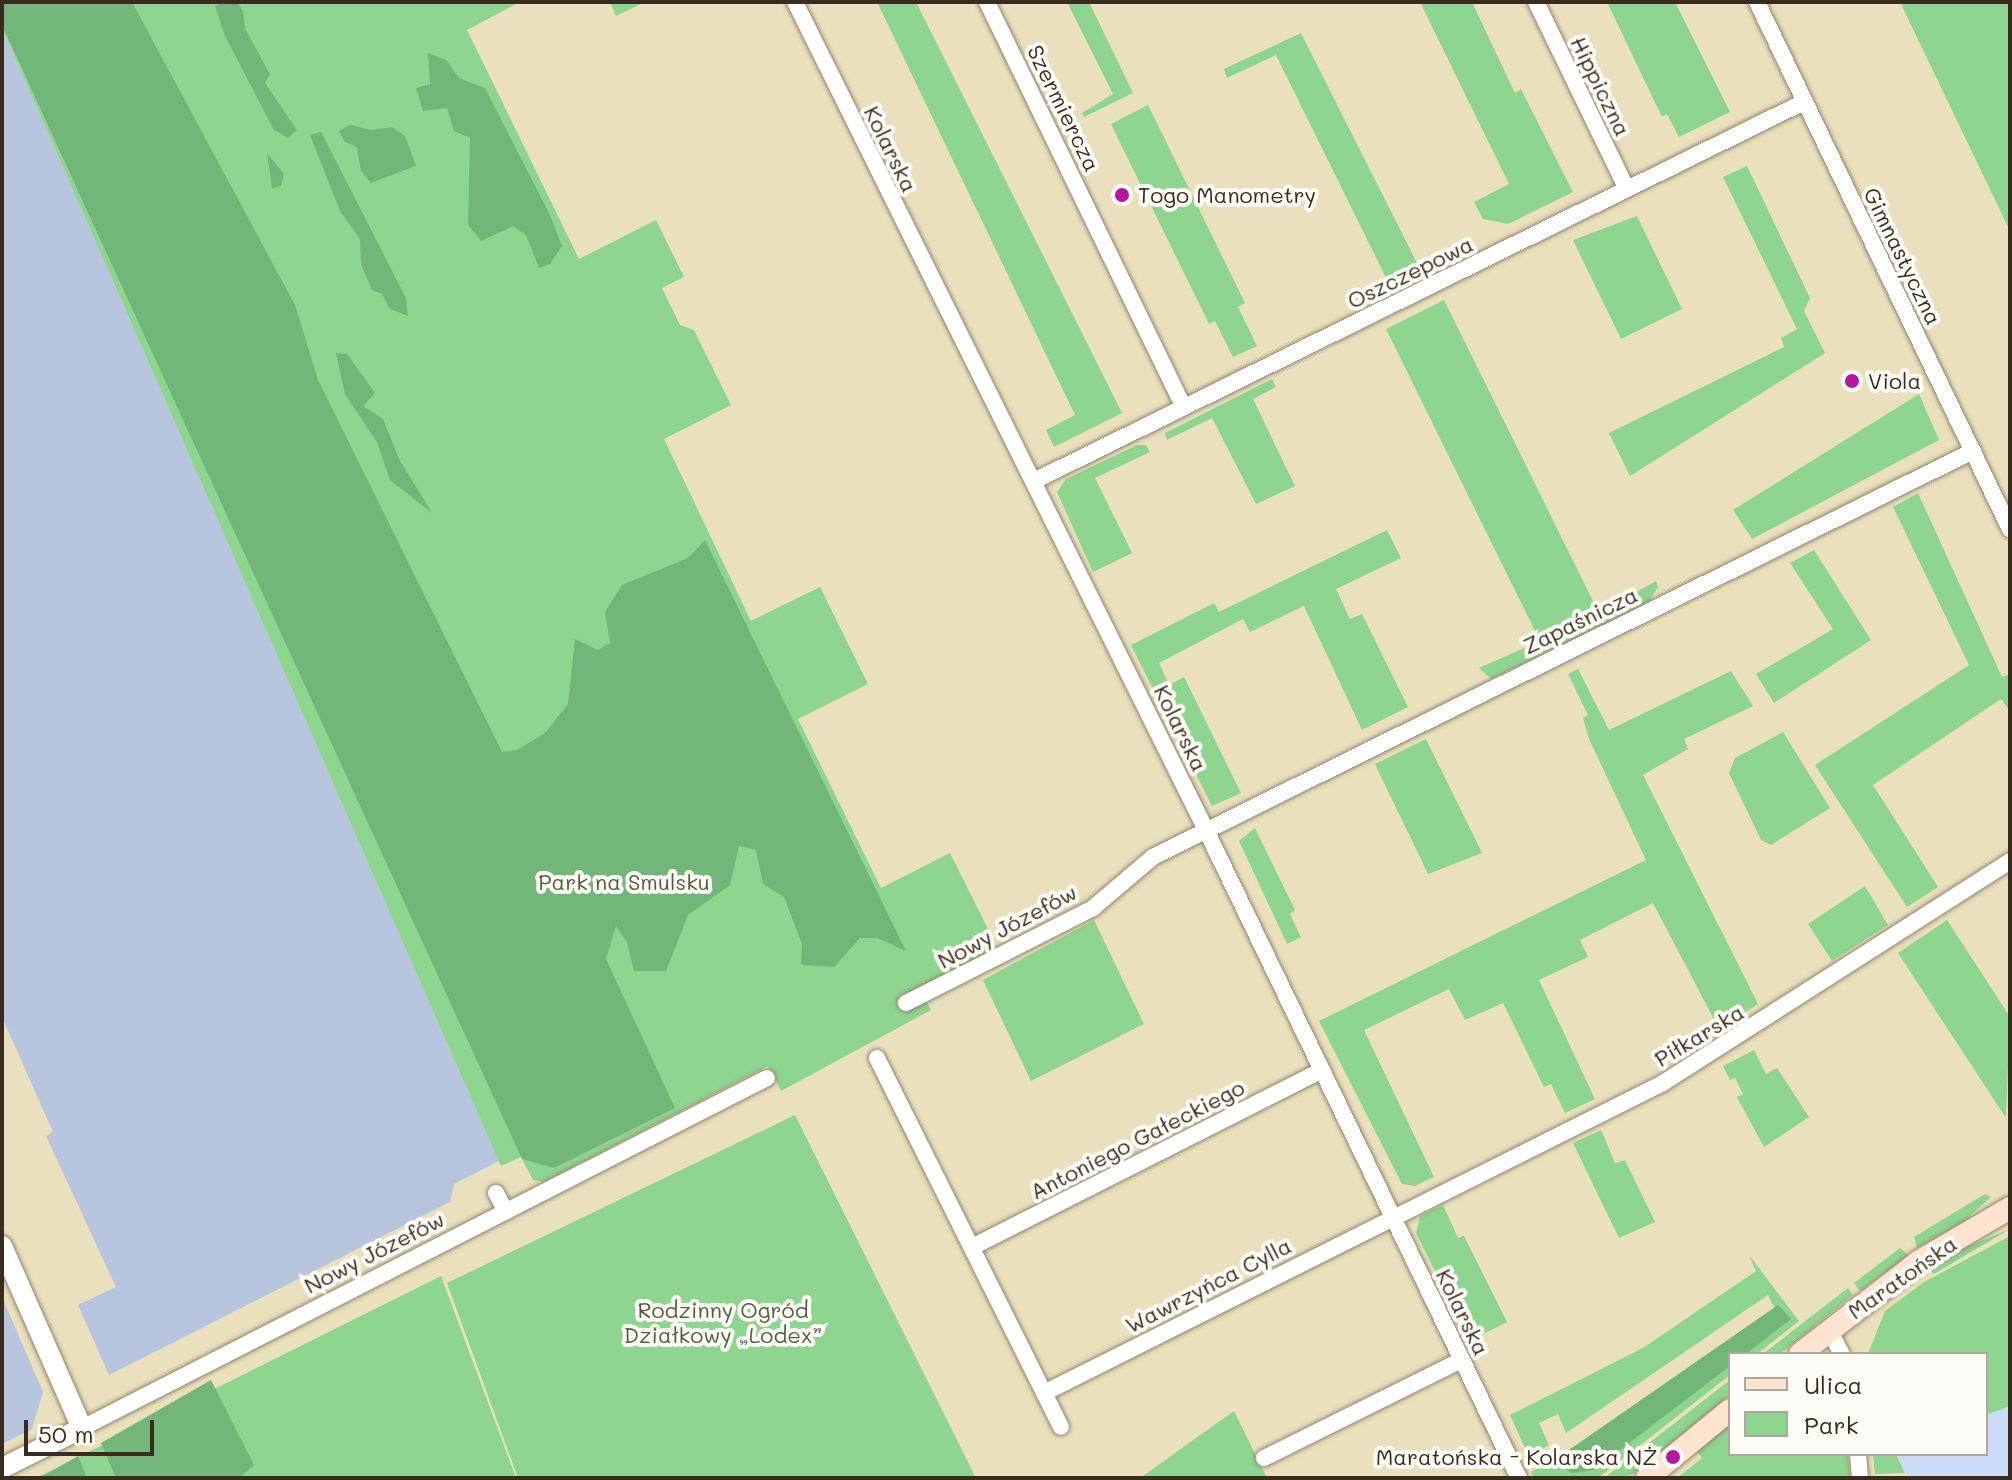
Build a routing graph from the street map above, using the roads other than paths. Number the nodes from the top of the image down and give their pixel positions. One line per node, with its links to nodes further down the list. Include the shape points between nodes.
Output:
1 (795, 2): 9 (street, Kolarska)
2 (987, 2): 7 (street, Szermiercza)
3 (1536, 2): 6 (street, Hippiczna)
4 (1757, 2): 5 (street, Gimnastyczna)
5 (1804, 102): 6 (street, Oszczepowa); 8 (street, Gimnastyczna)
6 (1627, 189): 7 (street, Oszczepowa)
7 (1184, 407): 9 (street, Oszczepowa)
8 (1973, 451): 10 (street, Gimnastyczna); 11 (street, Zapaśnicza)
9 (1034, 481): 11 (street, Kolarska)
10 (2010, 529)
11 (1206, 830): 13 (street, Nowy Józefów, via 1153,857 1093,908); 15 (street, Kolarska)
12 (2010, 861): 20 (street, Piłkarska, via 1663,1083)
13 (906, 1003)
14 (877, 1058): 22 (street)
15 (1321, 1071): 20 (street, Kolarska); 22 (street, Antoniego Gałeckiego)
16 (767, 1078): 19 (street, Nowy Józefów)
17 (496, 1193): 19 (street)
18 (2010, 1208): 23 (main road, Maratońska, via 1918,1262)
19 (506, 1212): 30 (street, Nowy Józefów)
20 (1393, 1217): 26 (street, Kolarska); 27 (street, Wawrzyńca Cylla)
21 (2, 1246): 30 (street)
22 (972, 1247): 27 (street)
23 (1829, 1330): 24 (main road, Maratońska); 25 (street)
24 (1802, 1352)
25 (1841, 1352)
26 (1461, 1360): 32 (street); 34 (street, Kolarska)
27 (1044, 1393): 29 (street)
28 (1728, 1412): 35 (main road)
29 (1061, 1427)
30 (82, 1428): 33 (street, Nowy Józefów)
31 (1858, 1456): 36 (street)
32 (1264, 1458)
33 (2, 1468)
34 (1519, 1478)
35 (1647, 1478)
36 (1860, 1478)

